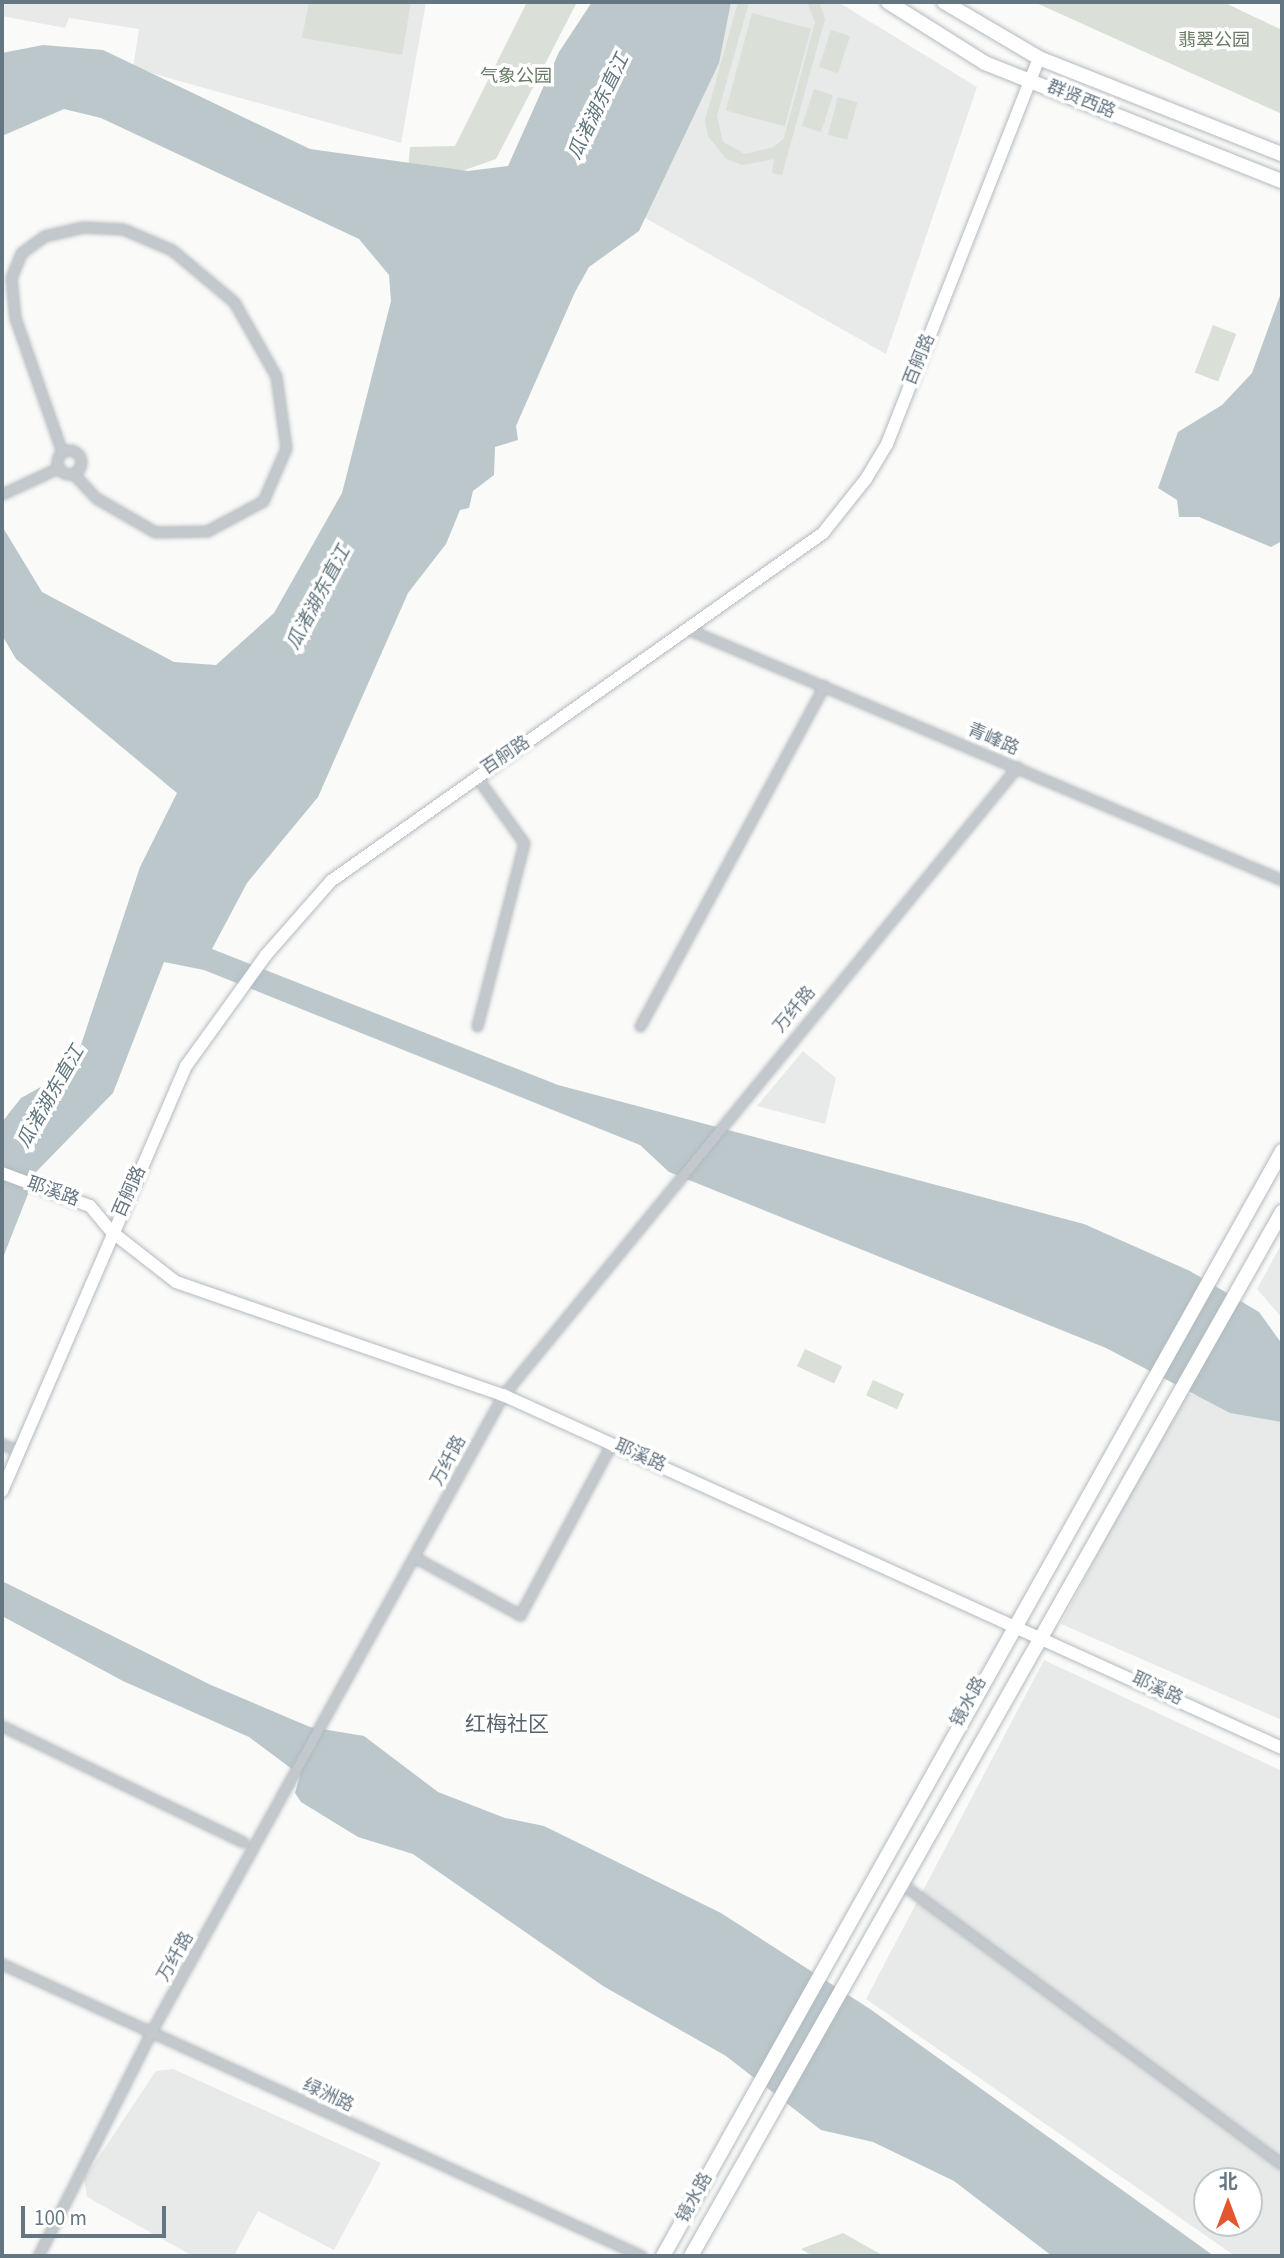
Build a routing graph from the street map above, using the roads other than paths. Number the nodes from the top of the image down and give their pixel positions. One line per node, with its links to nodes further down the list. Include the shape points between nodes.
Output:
1 (888, 2): 4 (main road, 群贤西路, via 985,63)
2 (944, 2): 3 (main road, 群贤西路)
3 (1039, 58): 4 (street, 百舸路); 5 (main road, 群贤西路)
4 (1031, 80): 6 (main road, 群贤西路); 11 (street, 百舸路, via 887,444 866,480 823,533)
5 (1282, 154)
6 (1282, 181)
7 (62, 452): 8 (street); 9 (street, via 80,456); 9 (street, via 15,318 11,278 21,253 44,236 83,227 123,229 172,250 234,302 276,376 286,448 263,501 207,531 155,532 96,498)
8 (58, 468): 9 (street); 10 (street)
9 (75, 474)
10 (3, 494)
11 (692, 631): 12 (street, 青峰路); 14 (street, 百舸路)
12 (824, 686): 13 (street, 青峰路); 17 (street)
13 (1017, 767): 15 (street, 青峰路); 22 (street, 万纤路)
14 (476, 776): 16 (street, via 524,843); 21 (street, 百舸路, via 331,881 266,955 186,1066)
15 (1282, 880)
16 (477, 1026)
17 (640, 1026)
18 (1282, 1151): 28 (main road, 镜水路)
19 (2, 1173): 21 (street, 耶溪路, via 90,1206)
20 (1282, 1212): 29 (main road, 镜水路)
21 (112, 1232): 22 (street, 耶溪路, via 176,1282); 25 (street, 百舸路)
22 (503, 1395): 23 (street, 耶溪路); 27 (street, 万纤路)
23 (612, 1443): 27 (street, via 520,1615); 28 (street, 耶溪路)
24 (2, 1444): 25 (street)
25 (19, 1451): 26 (street, 百舸路)
26 (2, 1491)
27 (416, 1558): 35 (street, 万纤路)
28 (1014, 1621): 29 (street, 耶溪路); 39 (main road, 镜水路)
29 (1040, 1634): 31 (street, 耶溪路); 33 (main road, 镜水路)
30 (2, 1726): 32 (street)
31 (1282, 1748)
32 (243, 1842)
33 (902, 1884): 36 (street); 40 (main road, 镜水路)
34 (2, 1964): 35 (street, 绿洲路)
35 (151, 2032): 37 (street, 万纤路); 38 (street, 绿洲路)
36 (1282, 2164)
37 (38, 2256)
38 (642, 2256)
39 (663, 2256)
40 (691, 2256)

